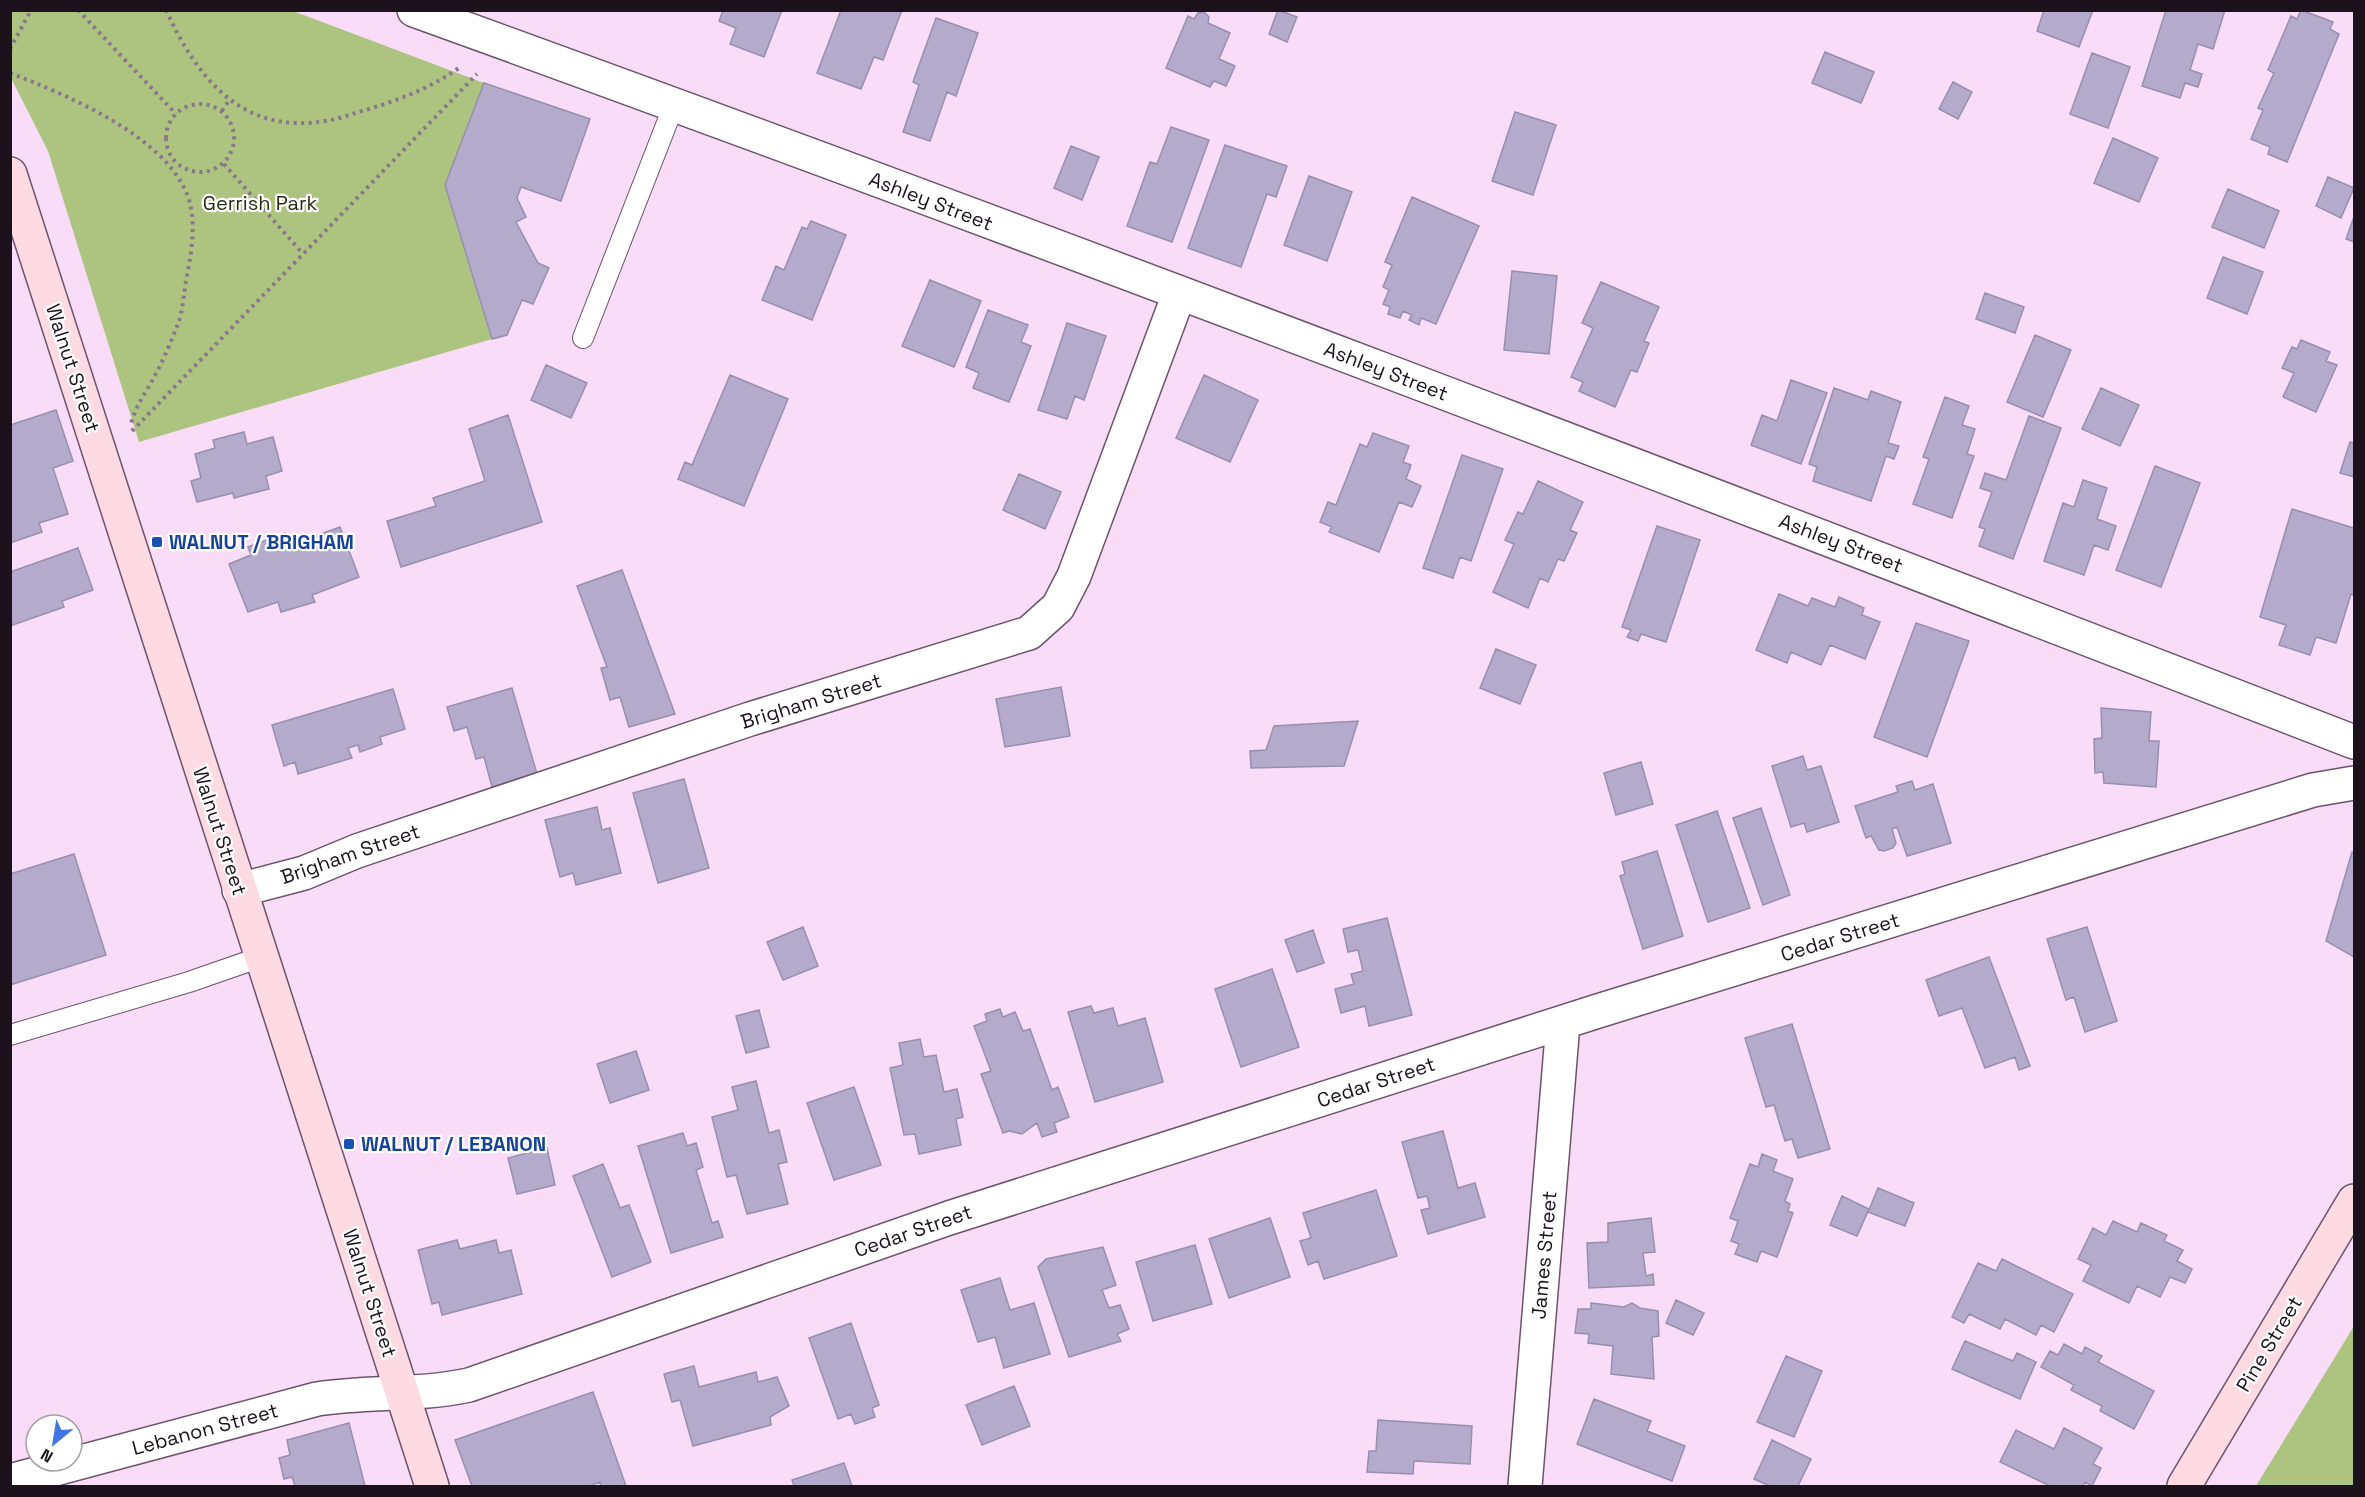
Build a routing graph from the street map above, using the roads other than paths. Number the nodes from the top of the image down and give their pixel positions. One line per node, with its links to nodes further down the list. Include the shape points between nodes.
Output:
1 (414, 10): 2 (street, Ashley Street)
2 (674, 105): 4 (street, Ashley Street); 5 (lane)
3 (10, 174): 8 (main road, Walnut Street)
4 (1179, 294): 6 (street, Ashley Street, via 1814,532); 8 (street, Brigham Street, via 1074,576 1058,607 1029,633 750,719 357,851 304,873)
5 (583, 338)
6 (2355, 742)
7 (2355, 783): 10 (street, Cedar Street, via 2313,790)
8 (238, 890): 9 (main road, Walnut Street)
9 (261, 957): 11 (lane); 13 (main road, Walnut Street)
10 (1563, 1023): 13 (street, Cedar Street, via 948,1218 469,1385); 16 (street, James Street)
11 (10, 1035)
12 (2355, 1202): 17 (main road, Pine Street)
13 (402, 1394): 14 (street, Lebanon Street, via 358,1393 317,1398); 15 (main road, Walnut Street)
14 (10, 1481)
15 (432, 1486)
16 (1525, 1486)
17 (2184, 1486)

